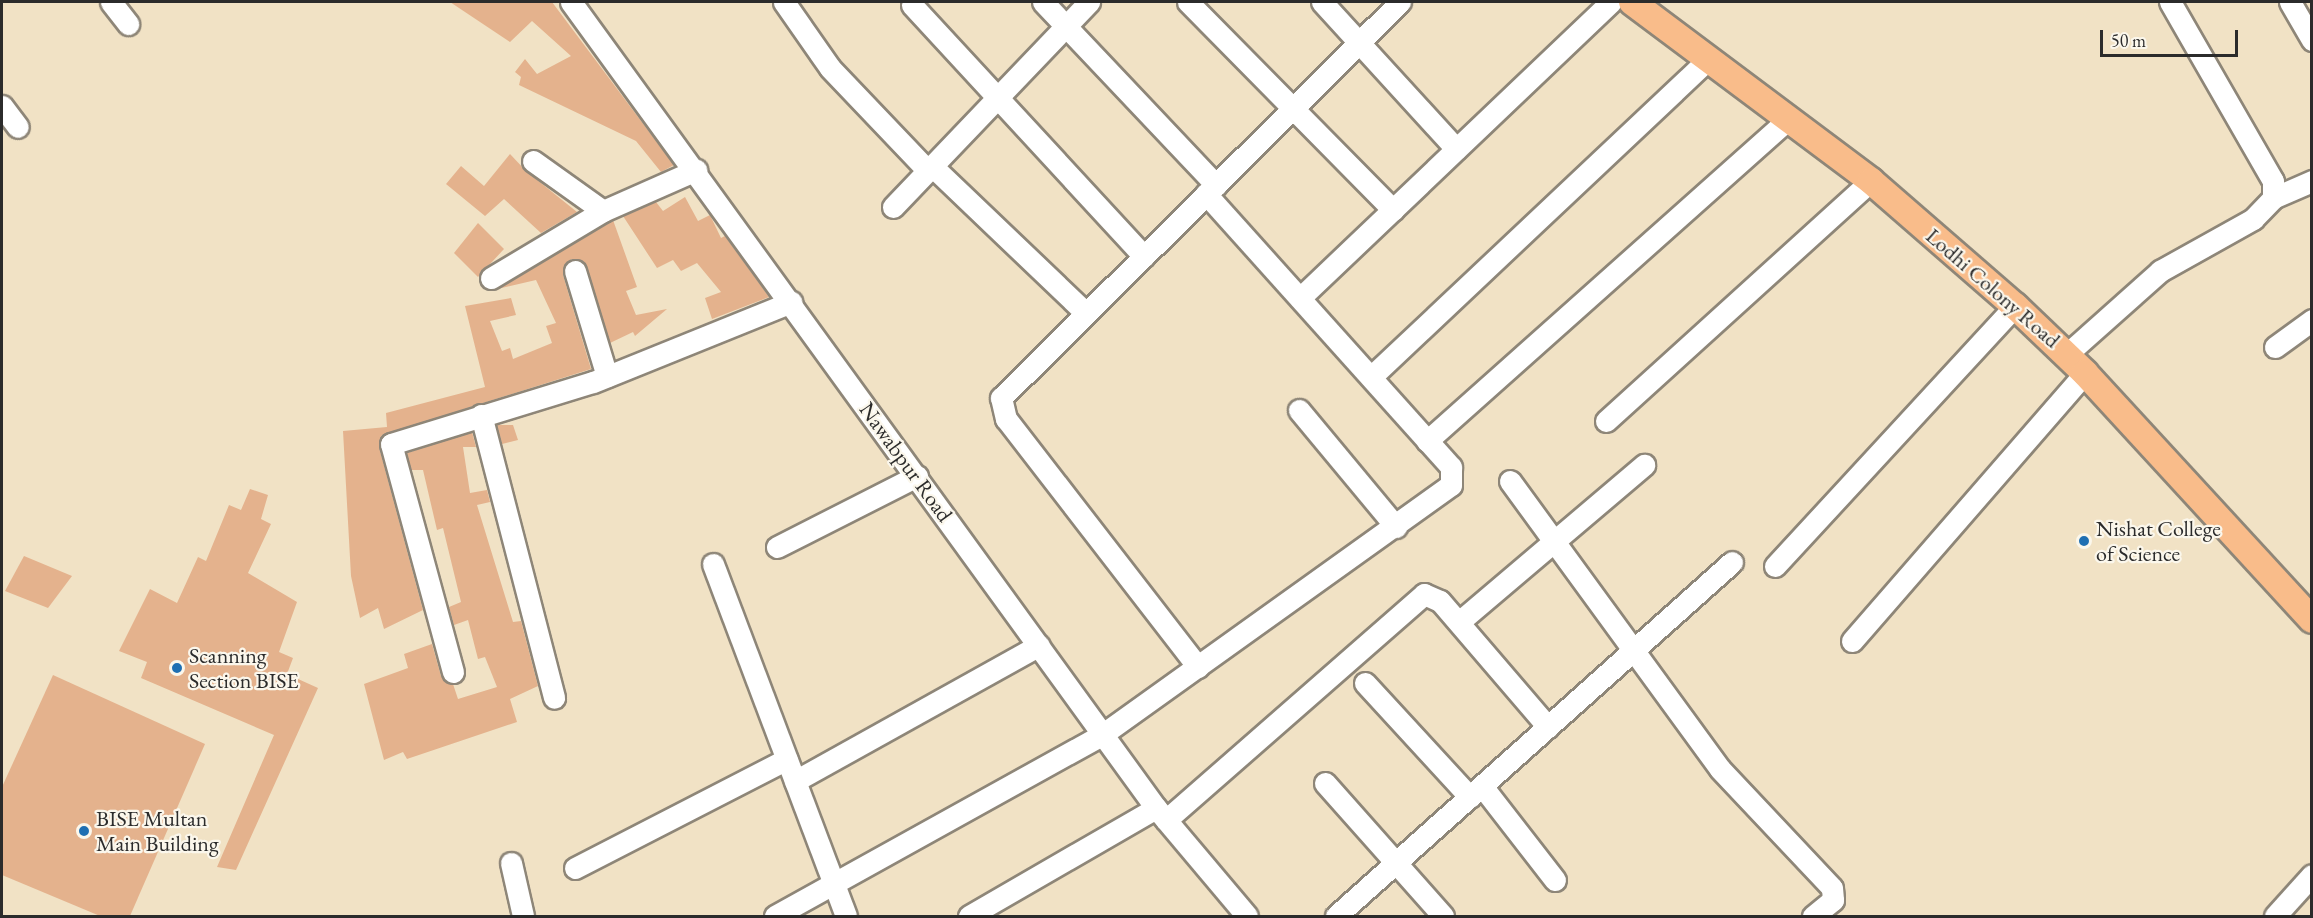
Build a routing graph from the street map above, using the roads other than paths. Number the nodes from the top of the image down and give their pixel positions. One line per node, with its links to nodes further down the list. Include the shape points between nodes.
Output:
1 (111, 2): 14 (street)
2 (571, 2): 27 (street, Nawabpur Road)
3 (784, 2): 26 (street, via 830,68)
4 (1043, 2): 15 (street)
5 (1089, 2): 15 (street)
6 (1188, 2): 21 (street)
7 (1322, 2): 17 (street)
8 (1400, 2): 17 (street)
9 (1611, 2): 24 (street)
10 (1632, 2): 18 (main road, Lodhi Colony Road)
11 (2170, 2): 31 (street, via 2273,182)
12 (2290, 2): 16 (street)
13 (912, 5): 19 (street)
14 (128, 24)
15 (1066, 26): 19 (street); 30 (street)
16 (2312, 40)
17 (1359, 42): 21 (street); 24 (street)
18 (1708, 59): 22 (main road, Lodhi Colony Road); 47 (street)
19 (997, 98): 26 (street); 35 (street)
20 (2, 106): 23 (street)
21 (1293, 108): 30 (street); 33 (street)
22 (1788, 119): 28 (main road, Lodhi Colony Road); 51 (street)
23 (18, 127)
24 (1456, 149): 33 (street)
25 (533, 161): 34 (street)
26 (930, 168): 32 (street); 41 (street)
27 (696, 170): 34 (street); 39 (street, Nawabpur Road)
28 (1871, 181): 40 (main road, Lodhi Colony Road); 50 (street)
29 (2312, 181): 31 (street)
30 (1211, 189): 35 (street); 38 (street)
31 (2273, 198): 44 (street, via 2253,219 2152,276)
32 (893, 207)
33 (1393, 210): 38 (street)
34 (603, 211): 37 (street)
35 (1144, 256): 41 (street)
36 (576, 271): 46 (street)
37 (490, 278)
38 (1300, 298): 47 (street)
39 (791, 302): 46 (street); 53 (street, Nawabpur Road)
40 (2014, 306): 44 (main road, Lodhi Colony Road); 60 (street)
41 (1086, 313): 66 (street, via 1001,398 1000,407)
42 (2312, 320): 43 (street)
43 (2275, 347)
44 (2067, 354): 45 (main road, Lodhi Colony Road)
45 (2085, 373): 61 (main road, Lodhi Colony Road); 63 (street)
46 (608, 376): 49 (street)
47 (1371, 378): 51 (street)
48 (1299, 410): 55 (street)
49 (481, 416): 67 (street, via 397,440 389,450); 69 (street)
50 (1606, 421)
51 (1427, 441): 55 (street, via 1455,479)
52 (1644, 465): 56 (street)
53 (917, 476): 57 (street); 64 (street, Nawabpur Road)
54 (1510, 481): 56 (street)
55 (1396, 527): 66 (street)
56 (1551, 539): 62 (street); 65 (street)
57 (777, 547)
58 (1732, 562): 65 (street)
59 (713, 564): 72 (street)
60 (1776, 566)
61 (2312, 620)
62 (1458, 622): 70 (street); 76 (street, via 1440,601 1424,594)
63 (1852, 640)
64 (1039, 645): 71 (street, Nawabpur Road); 73 (street)
65 (1633, 651): 70 (street); 90 (street, via 1720,769 1832,888 1833,900)
66 (1198, 667): 71 (street)
67 (453, 672)
68 (1365, 683): 75 (street)
69 (554, 698)
70 (1548, 727): 75 (street)
71 (1103, 734): 76 (street, Nawabpur Road); 82 (street)
72 (787, 759): 73 (street); 79 (street)
73 (795, 782): 82 (street)
74 (1324, 783): 78 (street)
75 (1476, 791): 78 (street); 81 (street)
76 (1161, 814): 86 (street); 87 (street, Nawabpur Road)
77 (511, 863): 83 (street)
78 (1396, 863): 88 (street); 89 (street)
79 (575, 868)
80 (2312, 875): 91 (street)
81 (1555, 880)
82 (834, 884): 84 (street); 85 (street)
83 (523, 916)
84 (775, 916)
85 (846, 916)
86 (969, 916)
87 (1247, 916)
88 (1336, 916)
89 (1443, 916)
90 (1813, 916)
91 (2276, 916)

